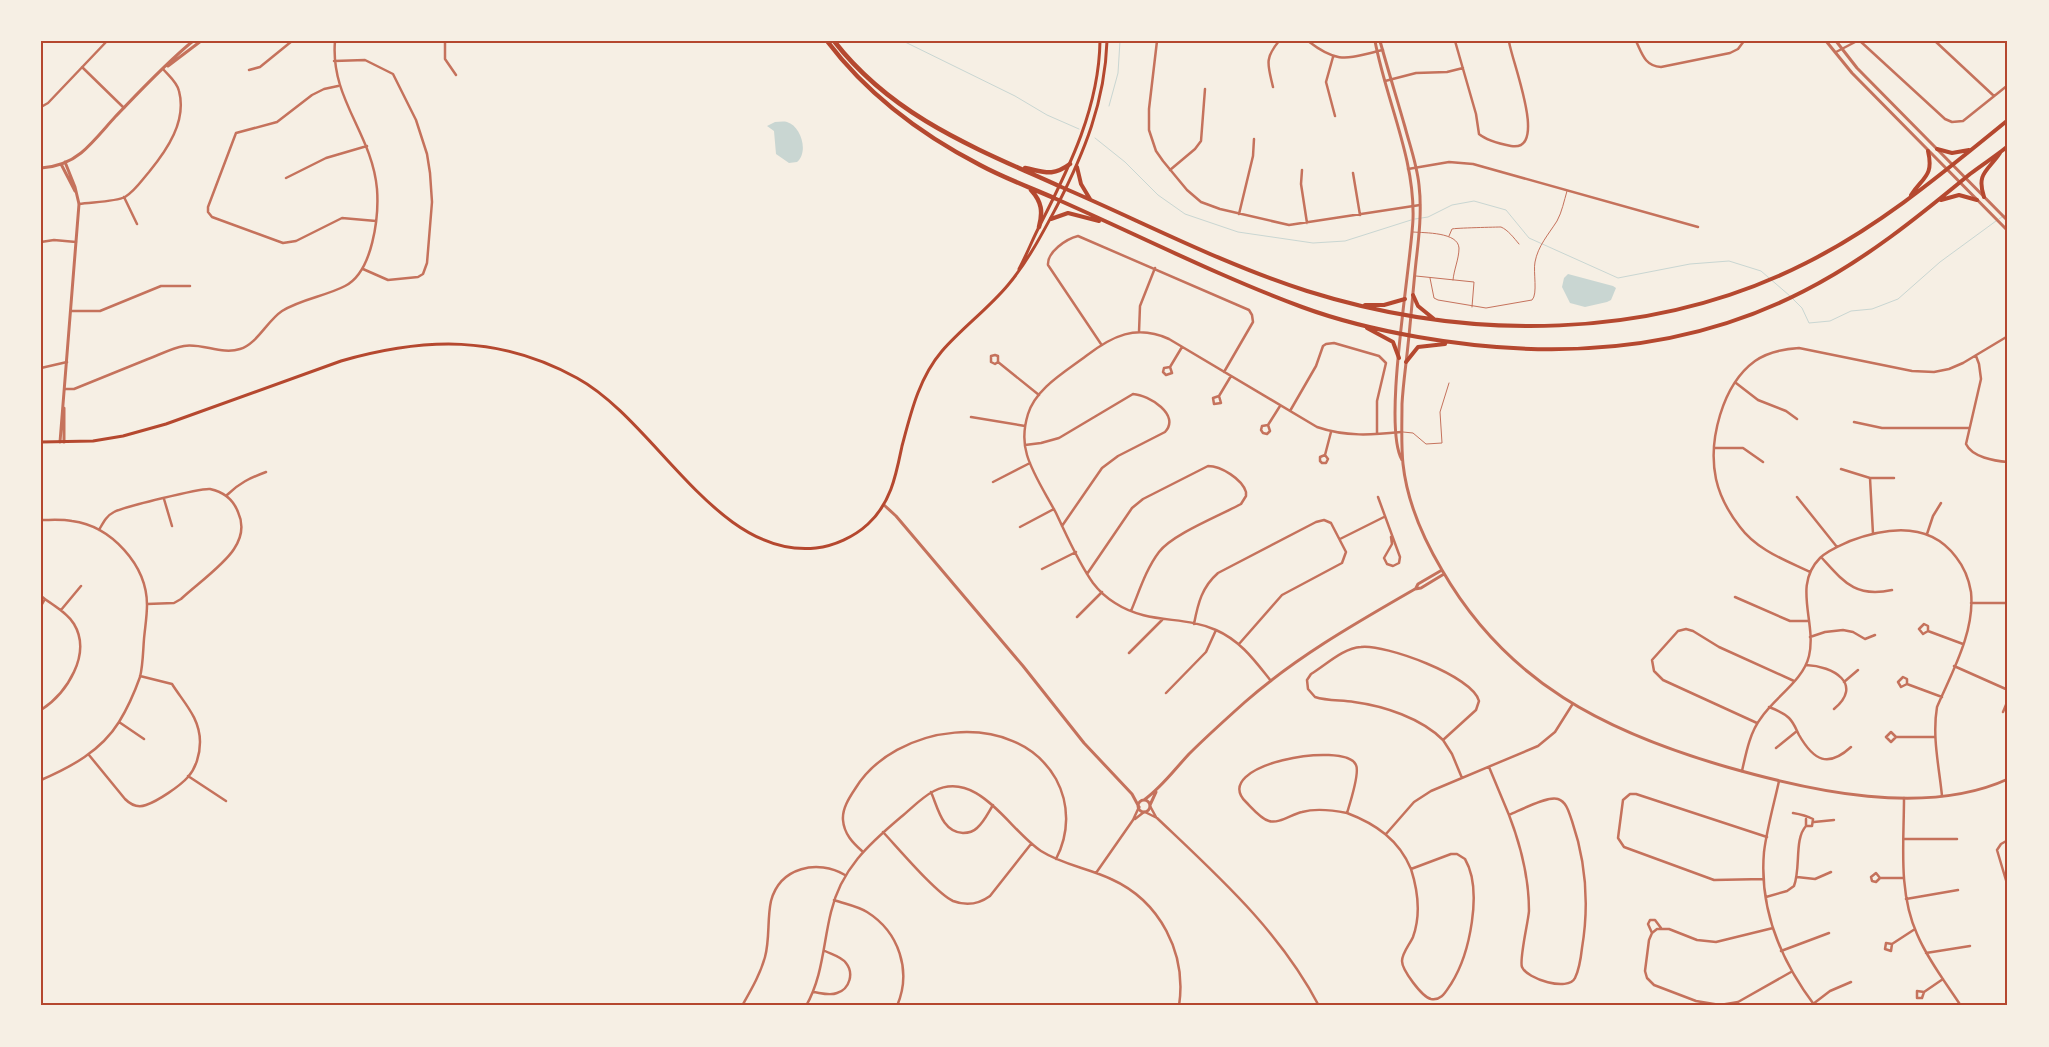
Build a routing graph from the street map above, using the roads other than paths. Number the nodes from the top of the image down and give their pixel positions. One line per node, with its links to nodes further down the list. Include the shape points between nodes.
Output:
1 (107, 41): 31 (street)
2 (192, 41): 24 (street); 32 (street)
3 (201, 41): 24 (street)
4 (292, 41): 34 (street, via 260,67)
5 (335, 41): 30 (street)
6 (445, 41): 35 (street, via 445,60)
7 (827, 41): 70 (highway, via 858,77 908,120 964,156)
8 (834, 41): 57 (highway, via 866,77 913,115)
9 (1107, 41): 58 (main road, via 1099,106)
10 (1157, 41): 63 (street, via 1148,125 1156,151)
11 (1279, 41): 40 (street, via 1268,58)
12 (1308, 41): 29 (street)
13 (1375, 41): 27 (street)
14 (1380, 41): 26 (street)
15 (1455, 41): 33 (street)
16 (1509, 41): 33 (street, via 1529,119 1523,144 1512,146 1479,134)
17 (1636, 41): 18 (street, via 1645,60 1661,67 1730,53)
18 (1744, 41)
19 (1826, 41): 28 (street)
20 (1836, 41): 25 (street)
21 (1858, 41): 25 (street); 42 (street, via 1944,119 1963,121)
22 (1935, 41): 42 (street)
23 (1100, 42): 55 (main road, via 1091,106)
24 (196, 46): 32 (street)
25 (1841, 49): 28 (street); 50 (street)
26 (1383, 50): 27 (street); 36 (street)
27 (1377, 51): 29 (street, via 1348,58); 37 (street)
28 (1834, 53): 53 (street)
29 (1333, 57): 45 (street, via 1326,82)
30 (334, 61): 39 (street); 102 (street, via 365,60 393,74 416,120 430,173 432,211 423,274 388,280)
31 (82, 67): 43 (street); 44 (street)
32 (165, 68): 44 (street); 73 (street, via 179,91 174,136 166,152)
33 (1463, 68): 36 (street)
34 (250, 70)
35 (456, 75)
36 (1391, 79): 37 (street); 59 (street)
37 (1385, 81): 61 (street)
38 (2008, 85): 42 (street)
39 (339, 86): 48 (street); 87 (street, via 318,91 277,122 236,133 208,212 212,217 282,243 296,241 342,218)
40 (1272, 87)
41 (1205, 89): 63 (street, via 1201,141)
42 (1994, 96)
43 (41, 107)
44 (124, 108): 54 (street, via 80,154)
45 (1335, 116)
46 (2008, 120): 51 (highway)
47 (1254, 139): 84 (street)
48 (367, 146): 66 (street, via 326,158); 87 (street, via 377,188)
49 (2008, 146): 52 (highway)
50 (1937, 149): 51 (highway, via 1952,153); 56 (street)
51 (1972, 149): 56 (highway)
52 (2003, 150): 67 (highway); 74 (highway, via 1983,175)
53 (1928, 151): 62 (street); 76 (highway, via 1931,165 1928,174)
54 (63, 163): 60 (street); 81 (street)
55 (1070, 164): 57 (highway, via 1051,173); 69 (main road)
56 (1952, 165): 62 (highway); 67 (street)
57 (1016, 166): 69 (highway)
58 (1077, 167): 71 (main road); 77 (highway, via 1080,184)
59 (1416, 167): 61 (street); 72 (street, via 1467,163); 82 (street)
60 (41, 168)
61 (1408, 169): 83 (street)
62 (1946, 169): 68 (street); 76 (highway)
63 (1170, 170): 84 (street, via 1202,202)
64 (1302, 170): 90 (street)
65 (1353, 173): 85 (street)
66 (286, 178)
67 (1966, 178): 68 (highway); 74 (street)
68 (1960, 183): 78 (street); 80 (highway)
69 (1060, 186): 71 (highway); 75 (main road)
70 (1029, 187): 75 (highway); 92 (highway, via 1041,206)
71 (1066, 189): 77 (highway); 79 (main road)
72 (1567, 191): 93 (street); 111 (lane, via 1557,221 1540,247 1534,270 1534,298 1529,302)
73 (124, 197): 81 (street); 91 (street)
74 (1984, 197): 88 (street)
75 (1054, 198): 79 (highway); 92 (main road)
76 (1908, 199): 115 (highway, via 1837,246 1779,276 1706,303 1652,316 1549,326)
77 (1092, 200): 110 (highway, via 1237,264 1307,291)
78 (1977, 200): 80 (highway, via 1959,195); 94 (street)
79 (1060, 201): 86 (main road); 89 (highway)
80 (1936, 202): 121 (highway, via 1866,254 1804,291 1745,317 1684,336 1618,347 1549,350)
81 (79, 204): 99 (street)
82 (1420, 205): 83 (street); 96 (street)
83 (1413, 206): 85 (street); 95 (street)
84 (1239, 214): 90 (street, via 1280,224)
85 (1360, 215): 90 (street)
86 (1050, 218): 89 (highway, via 1071,213); 103 (main road)
87 (376, 221): 102 (street)
88 (2008, 221)
89 (1108, 222): 116 (highway, via 1302,307)
90 (1307, 223)
91 (138, 224)
92 (1039, 227): 103 (main road)
93 (1698, 227)
94 (2008, 231)
95 (1412, 232): 96 (lane); 109 (street)
96 (1419, 233): 97 (lane); 104 (street)
97 (1448, 236): 100 (lane, via 1456,227 1499,227); 106 (lane, via 1459,247)
98 (41, 242): 99 (street)
99 (76, 242): 112 (street)
100 (1519, 244)
101 (1155, 268): 117 (street, via 1140,306); 122 (street, via 1078,236 1049,256 1050,270); 131 (street, via 1245,307 1252,314 1253,322)
102 (363, 269): 135 (street, via 347,285 281,312 244,348 231,351 183,346 74,389)
103 (1016, 276): 169 (main road, via 993,303 946,346 928,371 914,403 894,482)
104 (1415, 276): 105 (lane); 108 (street)
105 (1430, 278): 106 (lane); 111 (lane, via 1434,298)
106 (1453, 280): 111 (lane, via 1474,282)
107 (190, 286): 112 (street, via 161,286 100,311)
108 (1413, 294): 114 (street); 115 (highway, via 1418,306)
109 (1406, 299): 110 (highway, via 1384,305); 113 (street)
110 (1360, 305): 113 (highway)
111 (1472, 307)
112 (71, 311): 126 (street)
113 (1403, 314): 114 (highway); 118 (street)
114 (1411, 316): 115 (highway); 119 (street)
115 (1436, 320)
116 (1364, 327): 118 (highway); 125 (highway, via 1393,342)
117 (1140, 332): 122 (street); 123 (street, via 1164,337)
118 (1401, 334): 119 (highway); 125 (street)
119 (1409, 336): 121 (highway); 128 (street)
120 (2008, 336): 124 (street)
121 (1447, 343): 128 (highway, via 1418,347)
122 (1101, 344): 136 (street)
123 (1182, 347): 129 (street); 131 (street)
124 (1976, 356): 133 (street, via 1949,369 1923,372 1810,350 1788,349 1758,360); 145 (street, via 1981,378)
125 (1399, 358): 148 (street)
126 (67, 362): 130 (street); 135 (street)
127 (998, 362): 136 (street)
128 (1406, 362): 147 (street)
129 (1170, 367)
130 (41, 368)
131 (1224, 372): 132 (street)
132 (1231, 376): 137 (street); 138 (street)
133 (1736, 383): 141 (street, via 1758,400); 153 (street, via 1720,415)
134 (1449, 384): 147 (lane, via 1440,412 1442,443 1426,444 1413,433)
135 (65, 389): 151 (street, via 61,412)
136 (1039, 395): 144 (street)
137 (1219, 396)
138 (1280, 405): 139 (street); 143 (street)
139 (1290, 411): 146 (street); 149 (street, via 1316,366 1323,346 1334,343 1379,356 1386,363 1377,400)
140 (971, 417): 144 (street)
141 (1797, 419)
142 (1854, 422): 145 (street, via 1882,428)
143 (1268, 425)
144 (1025, 426): 152 (street)
145 (1969, 428): 157 (street, via 1966,441 1972,452)
146 (1331, 432): 149 (street); 154 (street)
147 (1402, 432): 148 (street); 155 (street)
148 (1396, 433): 149 (street); 155 (street)
149 (1377, 434)
150 (41, 442): 151 (main road)
151 (62, 442): 169 (main road, via 123,436 166,424 368,353 429,344 472,344 532,357 580,379 630,419 715,508 736,525 765,541 785,548 823,547 854,534)
152 (1025, 445): 158 (street); 174 (street, via 1059,438 1133,394 1163,409 1170,417 1165,432 1102,468)
153 (1714, 448): 156 (street, via 1743,448); 186 (street, via 1714,467 1720,493 1740,528 1763,548)
154 (1325, 455)
155 (1402, 460): 185 (street, via 1421,530)
156 (1763, 462)
157 (2008, 462)
158 (1030, 463): 163 (street); 170 (street)
159 (1841, 469): 161 (street)
160 (266, 472): 164 (street, via 247,478)
161 (1870, 478): 162 (street); 177 (street)
162 (1894, 478)
163 (993, 482)
164 (227, 495): 167 (street, via 205,489); 198 (street, via 237,509 242,527 231,553 174,603)
165 (1378, 497): 171 (street)
166 (1797, 497): 181 (street)
167 (164, 499): 173 (street); 176 (street, via 120,509 107,517)
168 (1941, 503): 178 (street)
169 (884, 505): 249 (street, via 1084,742)
170 (1054, 509): 174 (street); 175 (street)
171 (1384, 517): 179 (street); 180 (street)
172 (41, 520): 176 (street, via 72,521)
173 (172, 526)
174 (1062, 526): 182 (street)
175 (1020, 527)
176 (99, 530): 198 (street, via 131,558 142,576)
177 (1873, 534): 178 (street, via 1908,531); 181 (street)
178 (1927, 534): 196 (street, via 1945,544 1958,560 1969,582)
179 (1391, 537): 179 (street, via 1400,556 1399,563 1392,566 1384,558 1392,544)
180 (1340, 539): 205 (street, via 1331,524 1320,520 1227,567 1205,587); 210 (street, via 1346,552 1342,563 1282,596)
181 (1837, 547): 183 (street)
182 (1076, 552): 184 (street); 187 (street)
183 (1821, 557): 186 (street); 191 (street, via 1854,589 1880,593)
184 (1042, 569)
185 (1442, 570): 188 (street); 190 (street)
186 (1810, 572): 204 (street, via 1806,588)
187 (1087, 574): 192 (street); 201 (street, via 1126,516 1143,499 1208,466 1240,481 1246,492 1241,504 1178,537 1162,549 1153,560)
188 (1444, 574): 190 (street, via 1421,588); 225 (street, via 1484,630 1516,662)
189 (80, 586): 200 (street)
190 (1415, 588): 218 (street, via 1325,642)
191 (1892, 590)
192 (1102, 592): 201 (street); 202 (street)
193 (41, 596): 195 (street)
194 (1735, 597): 204 (street, via 1790,621)
195 (45, 599): 199 (street); 200 (street)
196 (1971, 603): 197 (street); 211 (street)
197 (2008, 603)
198 (147, 604): 216 (street)
199 (41, 606)
200 (60, 610): 227 (street, via 73,622 81,644 75,670 64,692)
201 (1130, 612): 203 (street)
202 (1077, 617)
203 (1162, 620): 205 (street); 212 (street)
204 (1809, 621): 209 (street)
205 (1194, 624): 206 (street)
206 (1216, 630): 210 (street); 222 (street, via 1206,652)
207 (1928, 631): 211 (street)
208 (1874, 635): 209 (street, via 1865,639 1848,631 1834,630)
209 (1810, 637): 213 (street)
210 (1240, 644): 218 (street)
211 (1963, 644): 214 (street)
212 (1129, 653)
213 (1806, 665): 217 (street); 219 (street, via 1828,669)
214 (1954, 666): 221 (street); 223 (street)
215 (1858, 670): 219 (street)
216 (140, 676): 230 (street); 242 (street, via 172,684 194,716 199,731 199,754)
217 (1794, 680): 226 (street); 231 (street, via 1719,647 1689,629 1678,631 1655,656 1652,667 1663,680)
218 (1271, 681): 247 (street, via 1217,726)
219 (1844, 682): 228 (street, via 1845,698)
220 (1907, 684): 223 (street)
221 (2008, 690)
222 (1166, 693)
223 (1942, 697): 234 (street)
224 (2008, 700): 229 (street)
225 (1572, 705): 240 (street, via 1547,740); 241 (street, via 1607,723)
226 (1769, 707): 231 (street); 232 (street, via 1789,718)
227 (41, 710)
228 (1834, 710)
229 (2003, 712)
230 (120, 722): 235 (street); 239 (street)
231 (1758, 723): 241 (street)
232 (1797, 731): 237 (street, via 1811,750 1825,760 1837,757); 238 (street)
233 (1896, 737): 234 (street)
234 (1935, 737): 250 (street)
235 (144, 739)
236 (1443, 740): 236 (street, via 1476,710 1479,701 1473,689 1430,665 1361,646 1347,651 1307,680 1308,689 1315,697 1357,702 1392,711 1418,722); 243 (street)
237 (1850, 746)
238 (1776, 748)
239 (89, 755): 242 (street, via 125,800 138,806 146,805 176,788); 245 (street)
240 (1489, 767): 243 (street); 260 (street)
241 (1742, 771): 246 (street)
242 (188, 776): 253 (street)
243 (1462, 778): 268 (street, via 1422,796)
244 (2008, 779): 250 (street)
245 (41, 780)
246 (1779, 780): 251 (street, via 1850,793); 269 (street)
247 (1156, 791): 252 (street); 254 (street)
248 (931, 792): 255 (street, via 950,786 968,788); 255 (street, via 943,821 957,832 975,830); 267 (street)
249 (1132, 794): 252 (street); 256 (street)
250 (1942, 796): 251 (street)
251 (1904, 798): 270 (street)
252 (1144, 800): 254 (street); 256 (street)
253 (226, 801)
254 (1150, 805): 257 (street); 261 (street)
255 (993, 806): 273 (street)
256 (1139, 807): 257 (street); 263 (street)
257 (1145, 812): 261 (street); 263 (street)
258 (1347, 813): 258 (street, via 1358,770 1354,761 1345,756 1312,755 1280,760 1246,776 1239,784 1243,799 1270,822 1315,810); 268 (street, via 1368,821)
259 (1793, 813): 262 (street)
260 (1508, 815): 260 (street, via 1552,798 1567,807 1580,849 1586,902 1580,960 1576,977 1568,984 1558,985 1531,975 1522,967 1528,922 1528,884 1520,847)
261 (1157, 818): 309 (street, via 1257,917 1293,964)
262 (1806, 819): 265 (street, via 1811,818); 266 (street)
263 (1133, 820): 278 (street)
264 (1834, 820): 265 (street)
265 (1814, 822): 266 (street, via 1810,827)
266 (1806, 826): 280 (street, via 1802,830 1798,852)
267 (883, 832): 273 (street, via 943,894 967,904 982,902 990,896); 274 (street)
268 (1386, 834): 276 (street)
269 (1766, 837): 283 (street); 283 (street, via 1630,794 1623,800 1618,838 1624,846 1706,878 1726,881)
270 (1904, 839): 271 (street); 282 (street)
271 (1956, 839)
272 (2008, 840): 284 (street, via 1997,850)
273 (1031, 844): 275 (street)
274 (862, 851): 275 (street, via 848,837 843,818 844,810 864,776 908,743 961,732 984,734 1015,743 1033,754 1052,773 1060,786 1066,815 1064,838); 279 (street)
275 (1056, 859): 278 (street)
276 (1412, 869): 276 (street, via 1457,854 1467,862 1471,881 1473,915 1467,948 1444,995 1435,999 1422,993 1403,966 1418,910)
277 (1831, 872): 280 (street, via 1815,879)
278 (1096, 873): 308 (street, via 1134,892 1159,918 1176,956)
279 (845, 875): 288 (street); 305 (street, via 816,866 796,870 782,882 771,903 763,962)
280 (1797, 877): 286 (street, via 1791,889)
281 (1880, 878): 282 (street)
282 (1904, 878): 287 (street)
283 (1764, 879): 286 (street)
284 (2008, 887)
285 (1958, 890): 287 (street)
286 (1766, 897): 290 (street)
287 (1906, 899): 291 (street)
288 (834, 900): 296 (street); 307 (street, via 865,911 892,936 900,952 904,974)
289 (1661, 928): 290 (street, via 1697,940 1716,942); 292 (street); 292 (street, via 1655,920 1650,920 1648,924)
290 (1772, 928): 297 (street)
291 (1915, 930): 294 (street); 298 (street)
292 (1652, 933): 299 (street, via 1645,972 1648,980 1706,1004 1738,1002)
293 (1829, 933): 297 (street)
294 (1892, 944)
295 (1970, 946): 298 (street)
296 (824, 950): 302 (street); 302 (street, via 846,963 849,981 838,993)
297 (1781, 950): 299 (street)
298 (1926, 953): 300 (street)
299 (1791, 972): 304 (street)
300 (1944, 979): 303 (street); 310 (street)
301 (1851, 982): 304 (street, via 1830,991)
302 (813, 992): 306 (street)
303 (1924, 992)
304 (1814, 1005)
305 (742, 1006)
306 (806, 1006)
307 (897, 1006)
308 (1179, 1006)
309 (1319, 1006)
310 (1961, 1006)

